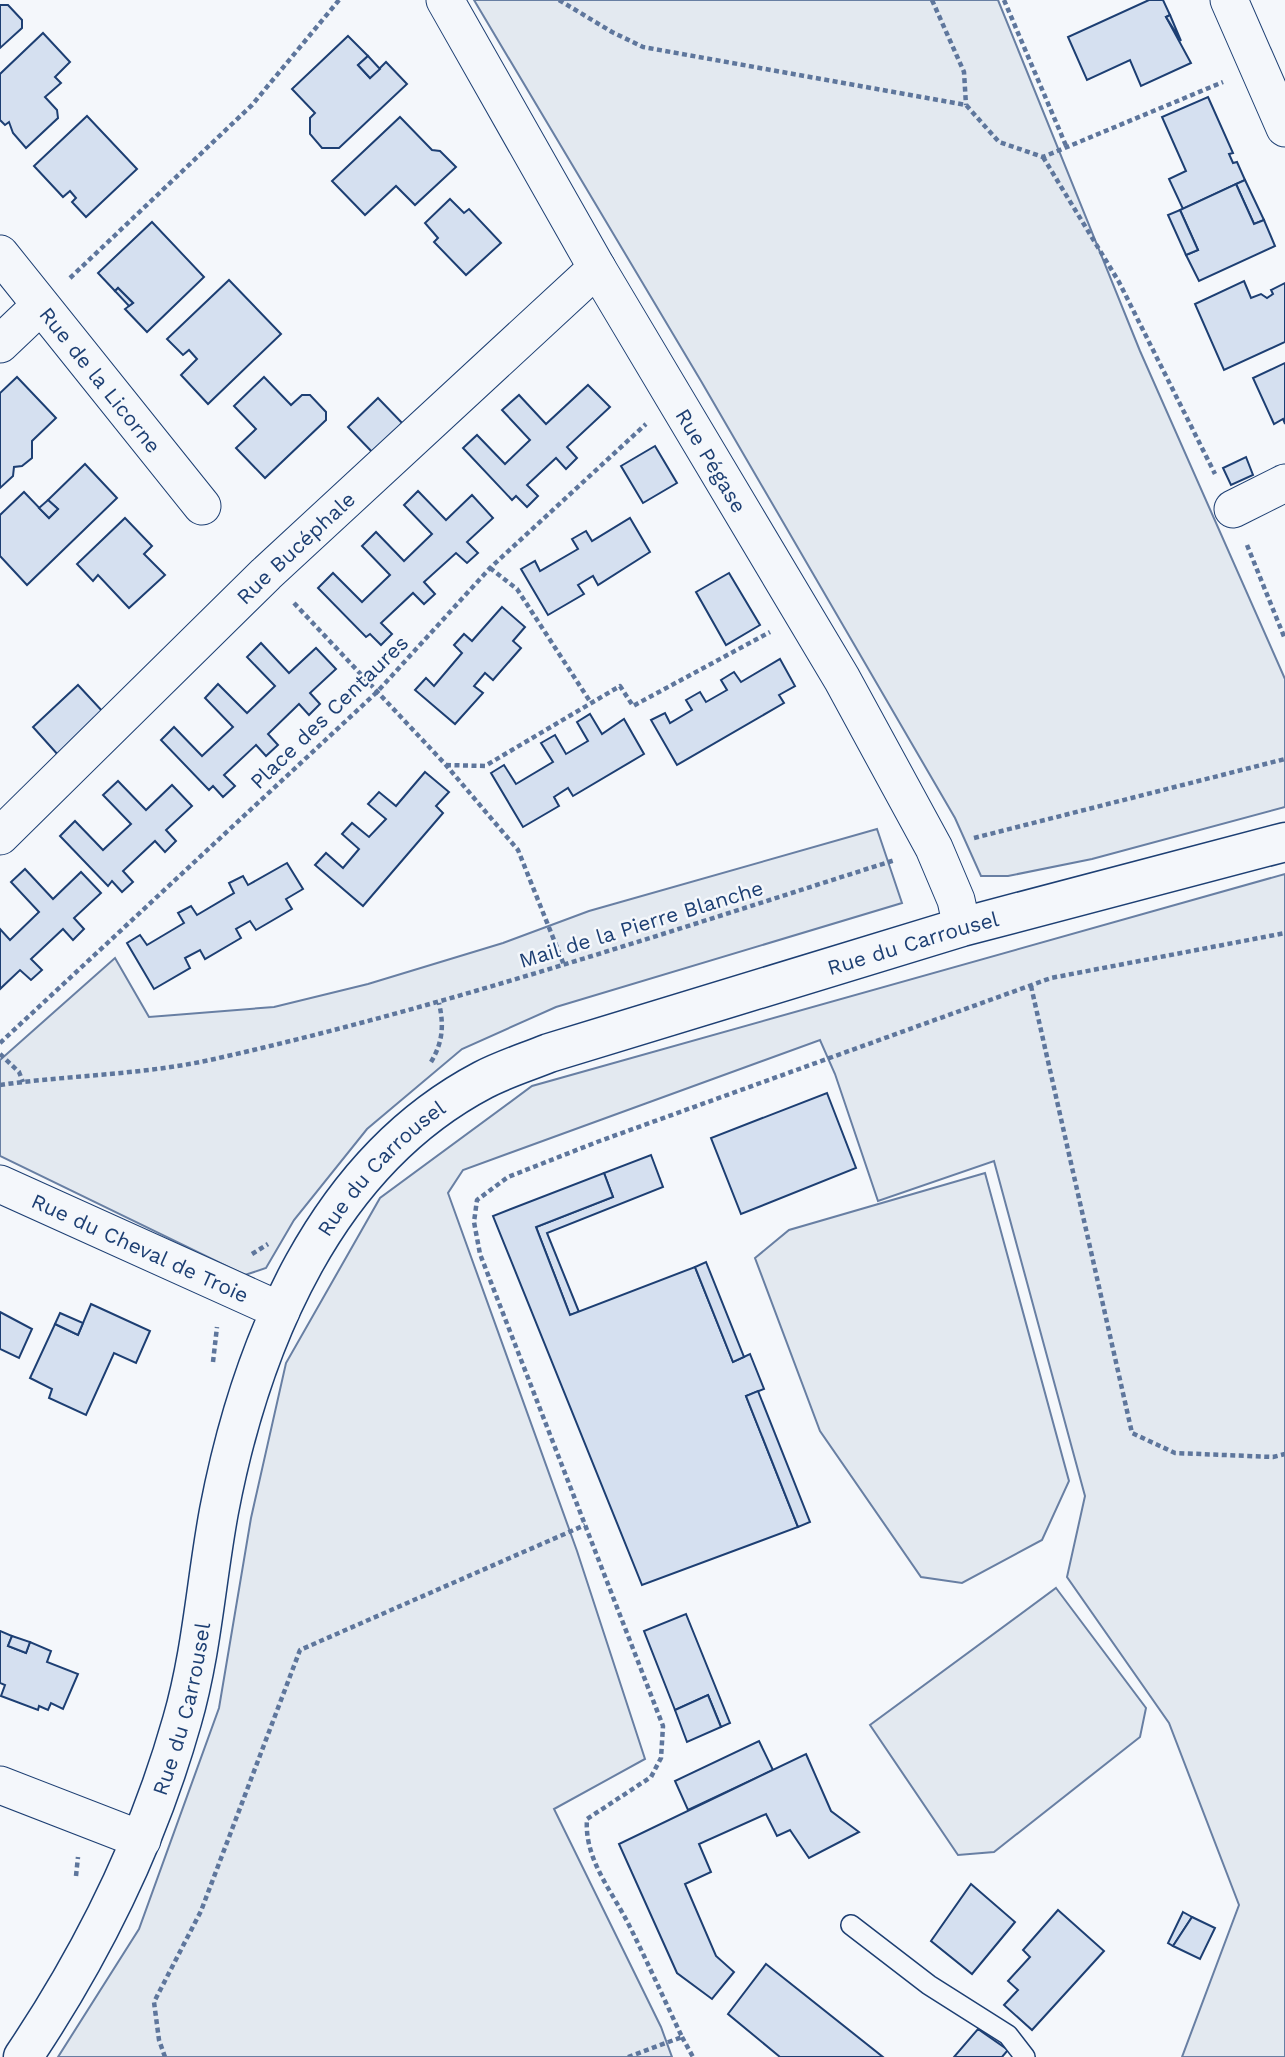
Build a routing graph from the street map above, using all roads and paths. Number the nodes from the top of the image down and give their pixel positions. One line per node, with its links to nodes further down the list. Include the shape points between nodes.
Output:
1 (339, 0): 14 (path, via 253,105)
2 (445, 0): 13 (street, Rue Pégase)
3 (559, 0): 8 (path, via 643,47)
4 (932, 0): 8 (path, via 964,72)
5 (1004, 0): 10 (path)
6 (1229, 0): 7 (street)
7 (1257, 68): 9 (street); 10 (path)
8 (966, 106): 11 (path, via 999,142)
9 (1285, 128)
10 (1067, 148): 11 (path)
11 (1043, 158): 19 (path, via 1119,282)
12 (0, 254): 14 (street, Rue de la Licorne)
13 (597, 268): 16 (street, Rue Pégase); 21 (street, Rue Bucéphale)
14 (40, 306): 15 (street); 18 (street, Rue de la Licorne)
15 (0, 344)
16 (678, 404): 20 (path, Place des Centaures, via 641,427); 22 (street, Rue Pégase)
17 (1285, 483): 19 (street)
18 (202, 506)
19 (1233, 509): 23 (path)
20 (490, 568): 24 (path, Place des Centaures); 25 (path, via 517,589)
21 (266, 574): 24 (path); 28 (street, Rue Bucéphale)
22 (802, 615): 25 (path, via 633,706 620,687); 30 (street, Rue Pégase)
23 (1285, 639)
24 (377, 692): 27 (path); 35 (path, Place des Centaures)
25 (591, 704): 27 (path, via 485,766)
26 (1285, 759): 30 (path, Mail de la Pierre Blanche)
27 (446, 765): 33 (path, via 518,850)
28 (0, 836)
29 (1285, 842): 31 (street, Rue du Carrousel)
30 (934, 848): 31 (street, Rue Pégase); 33 (path, Mail de la Pierre Blanche)
31 (962, 927): 40 (street, Rue du Carrousel, via 549,1053 483,1080 415,1126 385,1153 322,1232)
32 (1285, 933): 34 (path, via 1051,978)
33 (564, 965): 37 (path, Mail de la Pierre Blanche, via 439,1003 208,1060 130,1073)
34 (1031, 986): 41 (path, via 1132,1433 1175,1453); 42 (path, via 597,1142 508,1177 477,1200 474,1222 480,1254)
35 (0, 1043)
36 (0, 1054): 37 (path)
37 (23, 1082): 38 (path, Mail de la Pierre Blanche)
38 (0, 1086)
39 (0, 1184): 40 (street, Rue du Cheval de Troie)
40 (281, 1311): 44 (street, Rue du Carrousel, via 240,1421 186,1707)
41 (1285, 1454)
42 (585, 1525): 46 (path, via 663,1726 661,1758 651,1777 587,1819 586,1838); 48 (path, via 300,1650 201,1912 154,2002)
43 (0, 1786): 44 (street)
44 (142, 1840): 47 (street, Rue du Carrousel, via 98,1933)
45 (850, 1925): 51 (lane, via 929,1985 1008,2035)
46 (682, 2037): 49 (path); 50 (path)
47 (23, 2057)
48 (165, 2057)
49 (628, 2057)
50 (693, 2057)
51 (1025, 2057)

